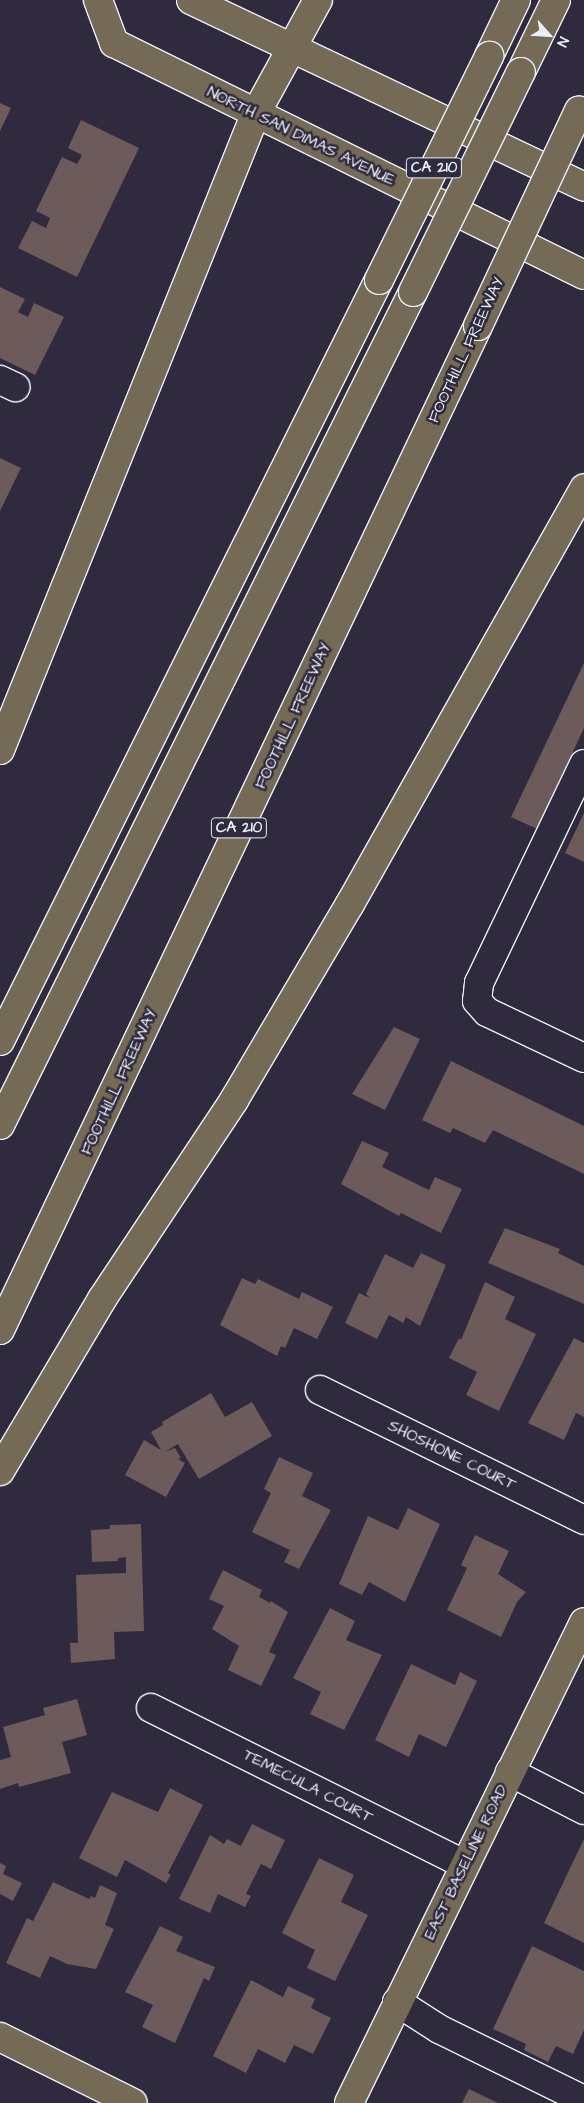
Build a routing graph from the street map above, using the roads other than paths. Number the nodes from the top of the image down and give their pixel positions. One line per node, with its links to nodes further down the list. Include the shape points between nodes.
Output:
1 (98, 0): 8 (main road, NORTH SAN DIMAS AVENUE, via 114,43)
2 (191, 0): 6 (main road)
3 (318, 0): 6 (main road)
4 (516, 0): 14 (main road, CA 210, bridge)
5 (556, 0): 16 (main road, bridge)
6 (291, 47): 8 (main road); 9 (main road)
7 (582, 105): 17 (main road, FOOTHILL FREEWAY / CA 210, bridge)
8 (255, 115): 10 (main road, NORTH SAN DIMAS AVENUE); 12 (main road)
9 (584, 187)
10 (584, 275)
11 (584, 488): 19 (main road, via 374,862 234,1100 102,1298)
12 (0, 750)
13 (584, 764): 15 (street, via 479,983 477,1000 487,1012)
14 (0, 1041)
15 (584, 1058)
16 (0, 1125)
17 (0, 1330)
18 (320, 1390): 20 (street, SHOSHONE COURT)
19 (0, 1471)
20 (584, 1520)
21 (584, 1622): 23 (main road, EAST BASELINE ROAD)
22 (151, 1708): 25 (street, TEMECULA COURT)
23 (510, 1772): 24 (street); 25 (main road, EAST BASELINE ROAD)
24 (584, 1810)
25 (464, 1864): 26 (main road, EAST BASELINE ROAD)
26 (398, 2002): 28 (street, via 438,2029); 30 (main road, EAST BASELINE ROAD)
27 (0, 2037): 29 (main road)
28 (584, 2100)
29 (133, 2103)
30 (349, 2103)

